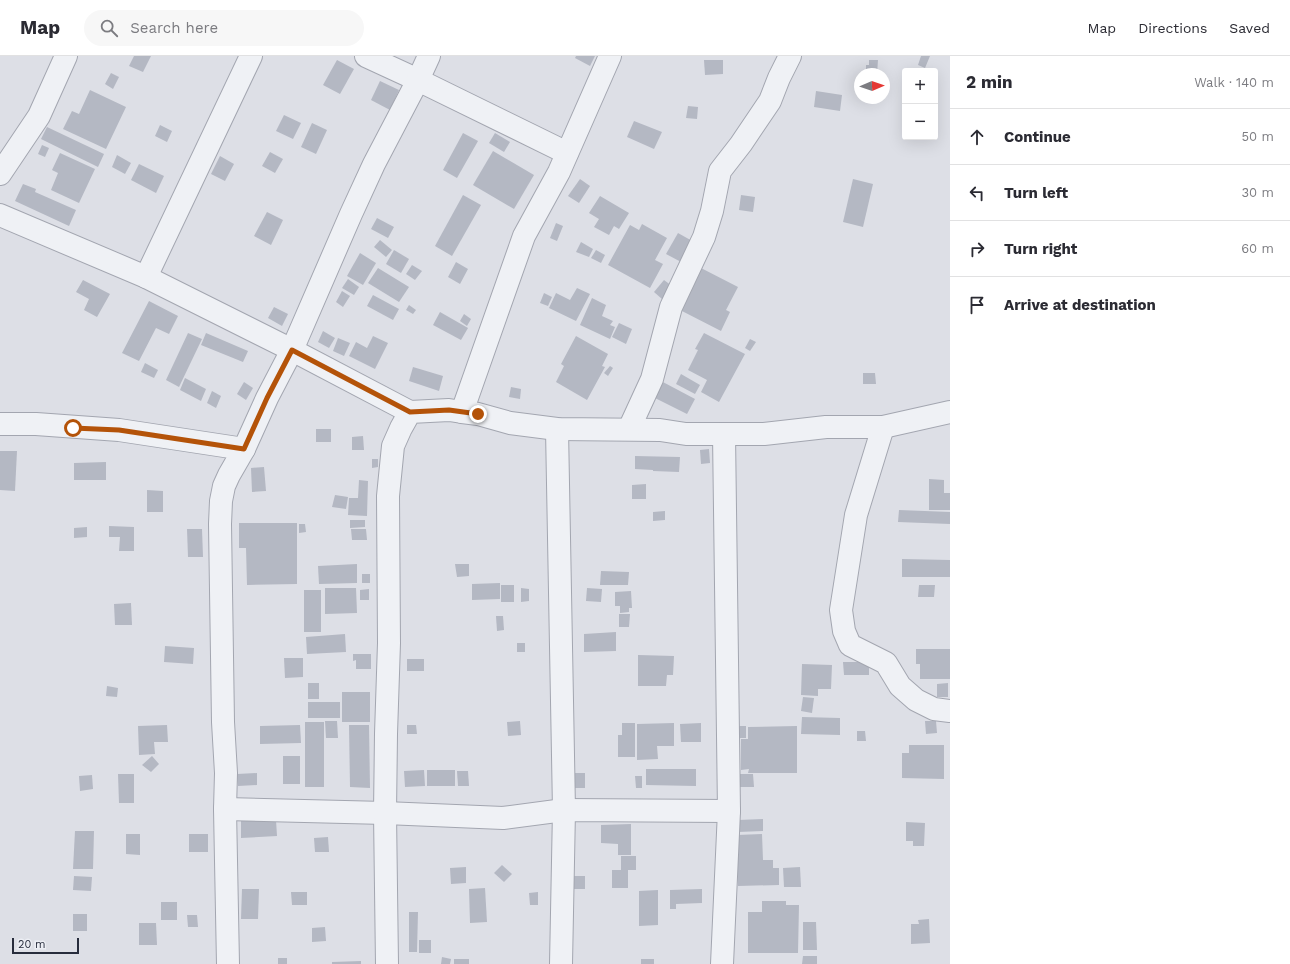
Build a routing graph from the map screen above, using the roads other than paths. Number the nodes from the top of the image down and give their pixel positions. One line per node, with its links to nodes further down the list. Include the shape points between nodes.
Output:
1 (66, 56): 9 (street, via 39,116)
2 (251, 56): 11 (street)
3 (366, 56): 7 (street)
4 (429, 56): 7 (street)
5 (610, 56): 8 (street)
6 (790, 56): 19 (street, via 770,101 720,171 704,237 671,307 652,379)
7 (418, 80): 8 (street); 12 (street, via 354,207)
8 (567, 153): 14 (street, via 524,236)
9 (0, 174)
10 (0, 215): 11 (street)
11 (146, 277): 12 (street)
12 (292, 350): 13 (street); 21 (street)
13 (410, 412): 14 (street); 26 (street, via 393,446 388,496 389,643)
14 (462, 412): 18 (street, via 510,423)
15 (950, 412): 17 (street)
16 (0, 424): 21 (street, via 119,430)
17 (884, 428): 20 (street, via 826,427 764,434); 22 (street, via 856,515 841,610 844,631 850,645 886,663 900,686 916,700 934,709)
18 (557, 429): 19 (street); 24 (street)
19 (629, 429): 20 (street)
20 (724, 434): 25 (street)
21 (244, 449): 23 (street, via 224,486 221,501)
22 (950, 711)
23 (225, 809): 26 (street); 27 (street)
24 (564, 810): 25 (street); 26 (street, via 504,818); 29 (street)
25 (729, 811): 30 (street)
26 (385, 813): 28 (street)
27 (228, 964)
28 (387, 964)
29 (562, 964)
30 (722, 964)

